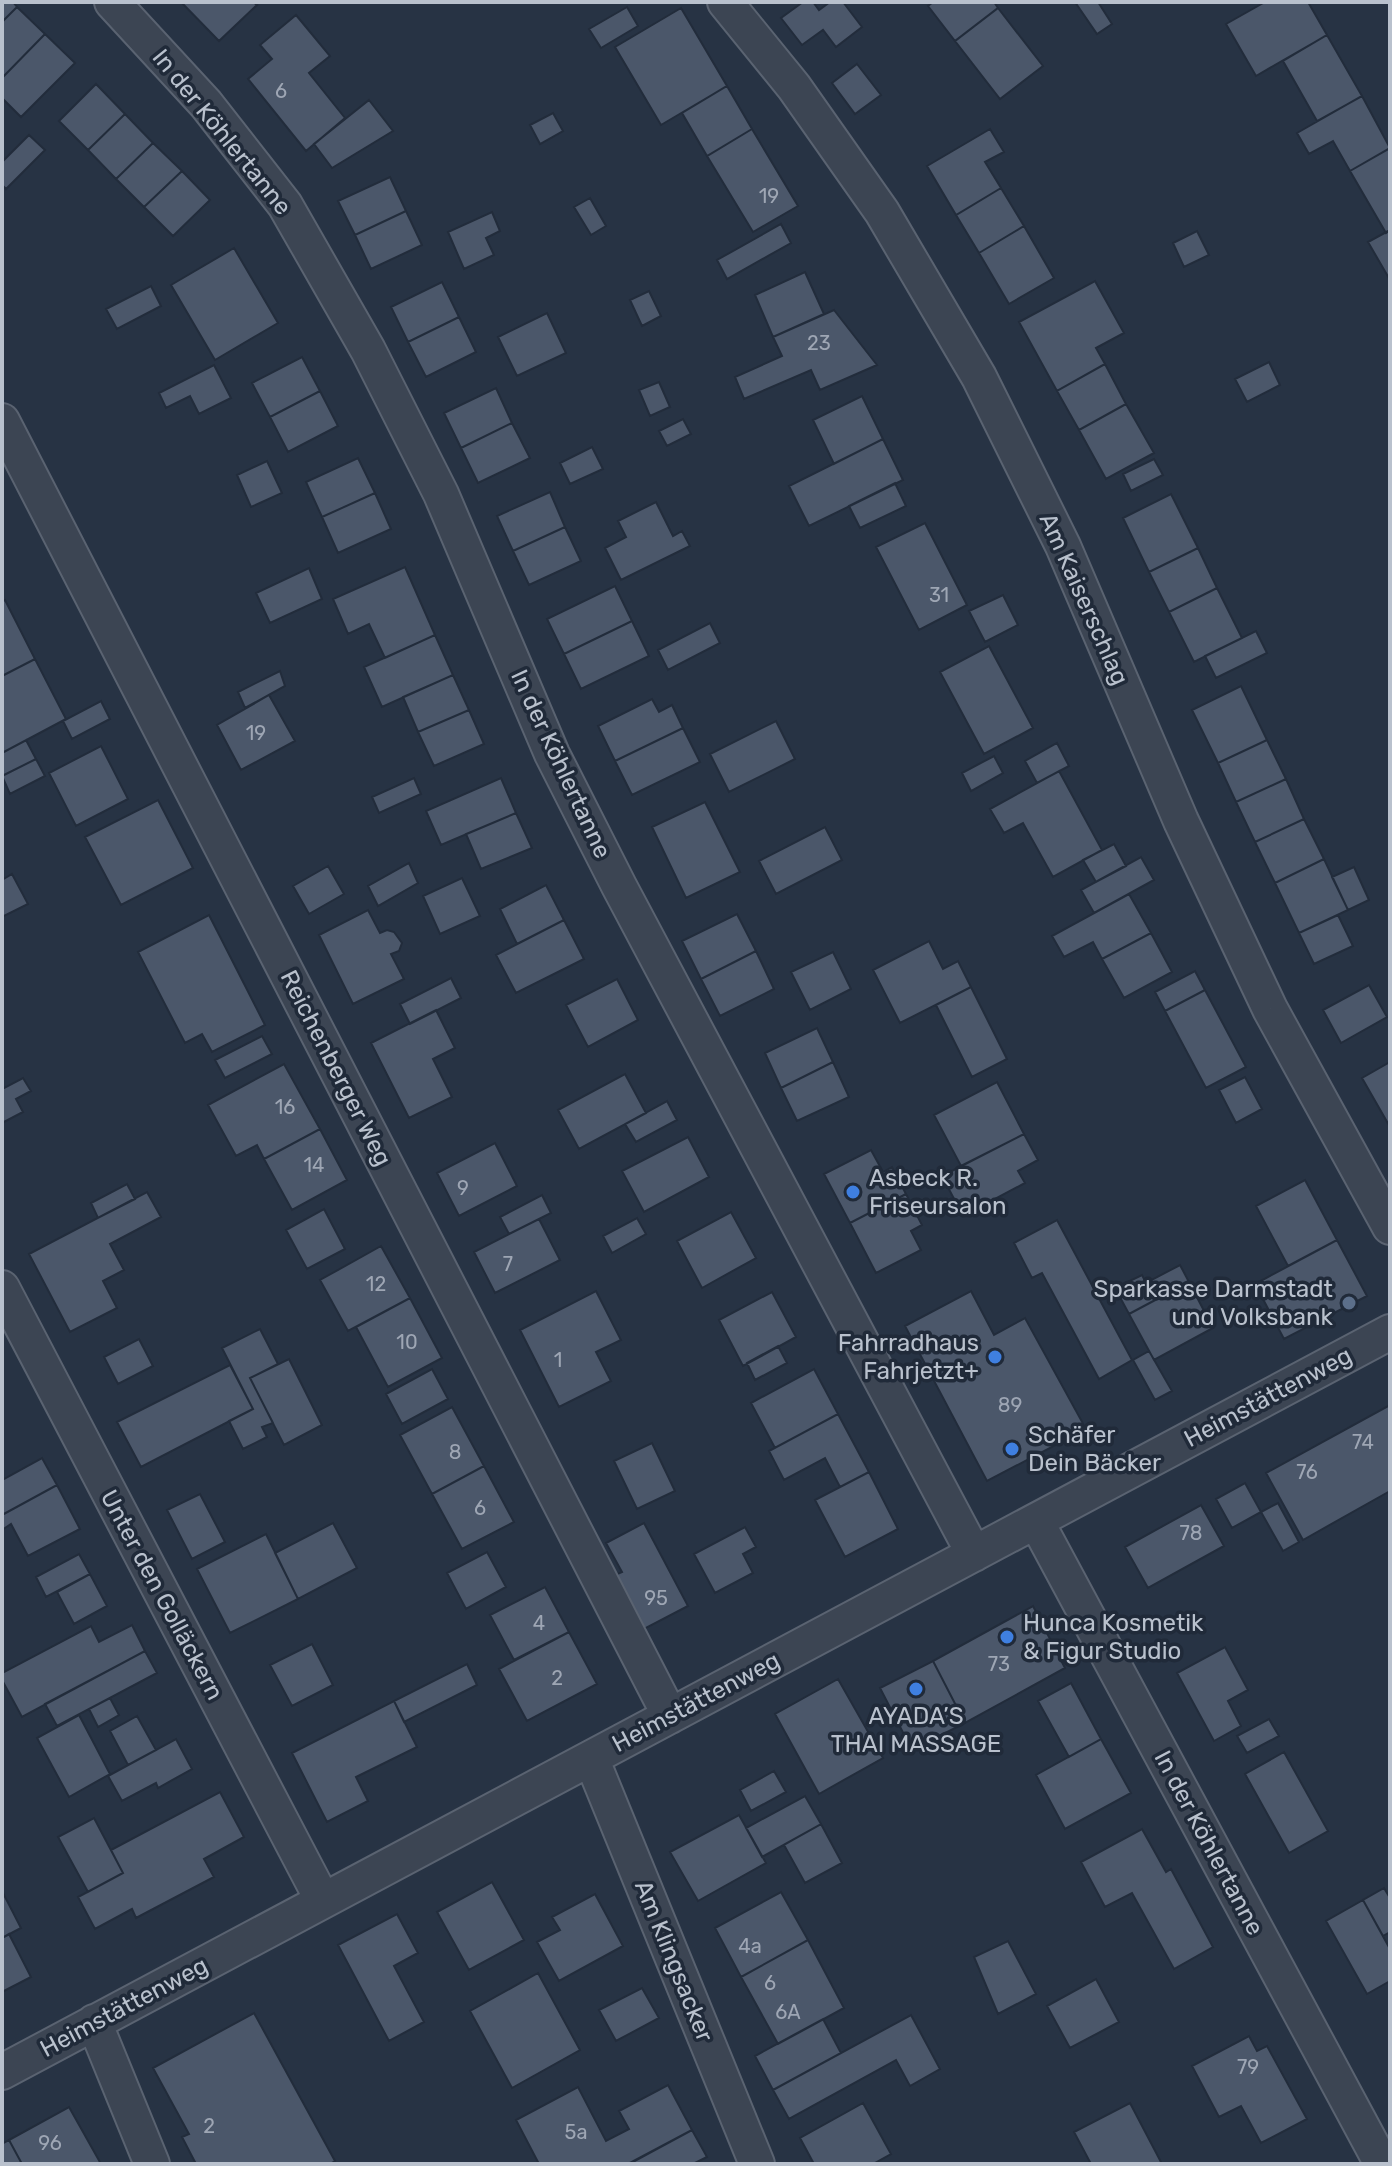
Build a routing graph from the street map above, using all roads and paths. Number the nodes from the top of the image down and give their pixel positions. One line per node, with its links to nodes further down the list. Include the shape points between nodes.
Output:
1 (112, 2): 8 (street, In der Köhlertanne, via 206,104 285,205 368,350 441,494 552,754)
2 (725, 2): 4 (street, Am Kaiserschlag, via 794,87 882,212 979,377 1063,546 1181,821 1270,1009)
3 (2, 421): 9 (street, Reichenberger Weg)
4 (1390, 1227)
5 (2, 1288): 11 (street, Unter den Golläckern)
6 (1390, 1332): 7 (street, Heimstättenweg)
7 (1036, 1521): 8 (street, Heimstättenweg); 16 (street, In der Köhlertanne)
8 (974, 1554): 9 (street, Heimstättenweg)
9 (670, 1716): 10 (street, Heimstättenweg)
10 (591, 1758): 11 (street, Heimstättenweg); 15 (street, Am Klingsacker)
11 (323, 1901): 12 (street, Heimstättenweg)
12 (94, 2022): 13 (street, Heimstättenweg); 14 (street)
13 (2, 2072)
14 (152, 2164)
15 (757, 2164)
16 (1382, 2164)

